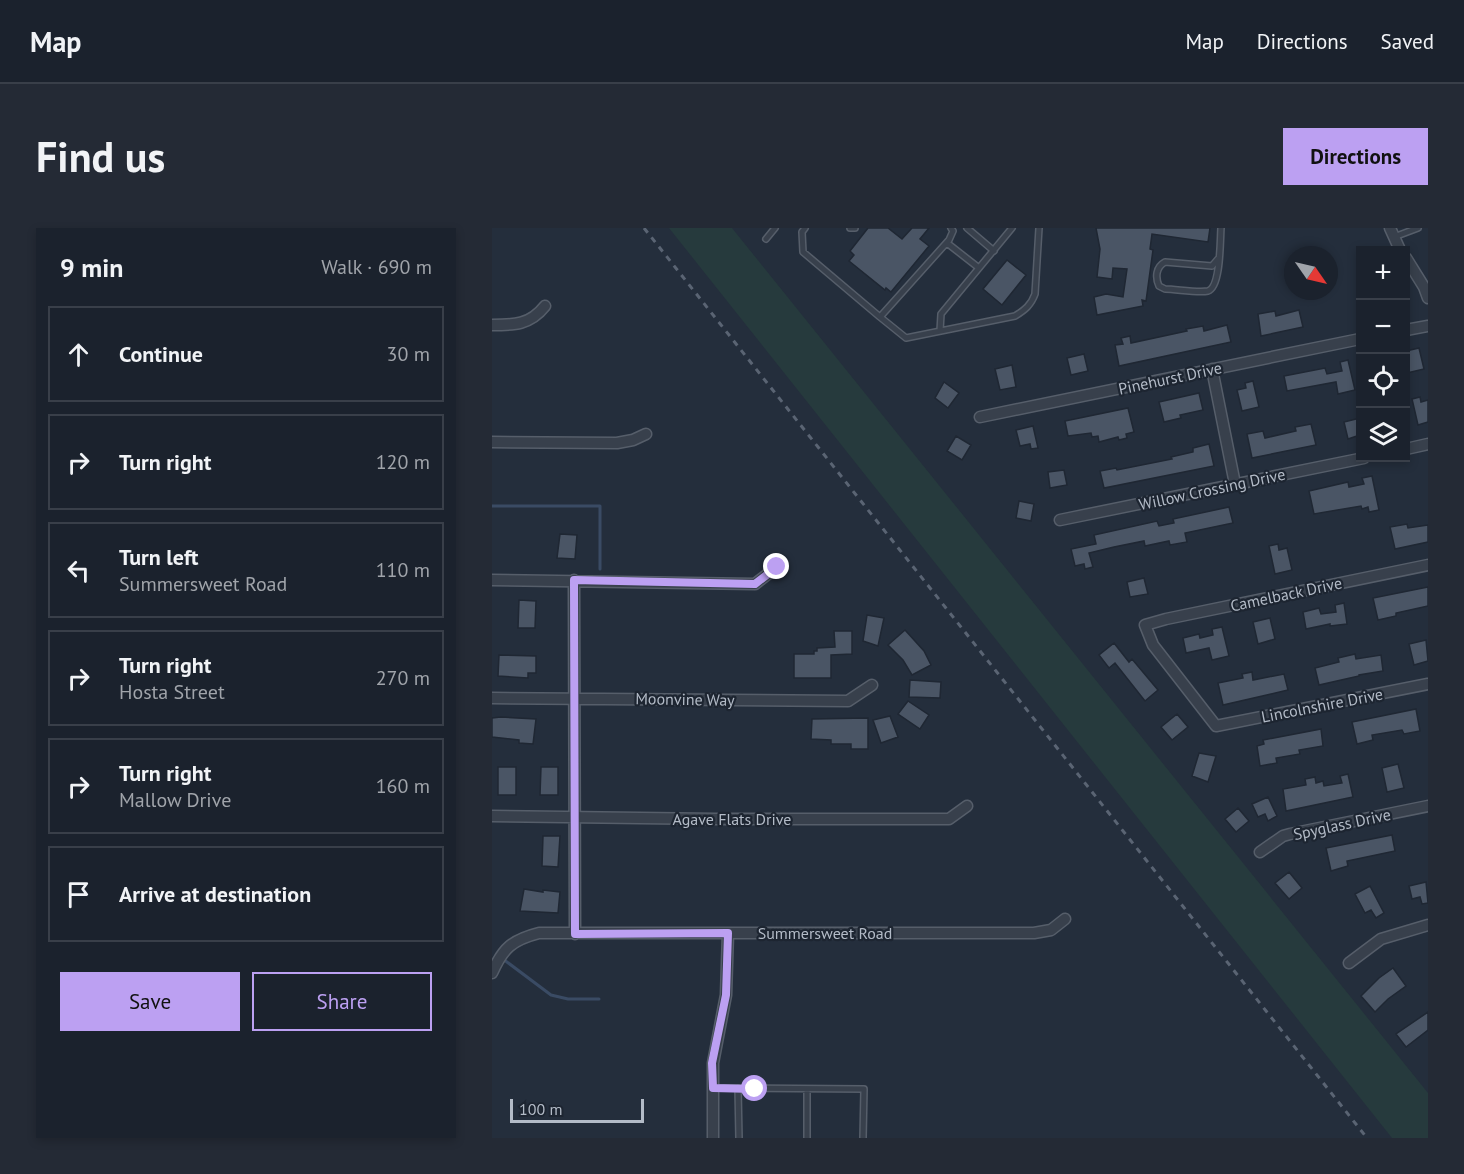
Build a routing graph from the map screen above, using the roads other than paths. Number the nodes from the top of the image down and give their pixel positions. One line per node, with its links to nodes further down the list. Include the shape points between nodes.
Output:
1 (775, 228): 12 (lane)
2 (805, 228): 20 (lane, via 803,252)
3 (850, 228): 4 (lane)
4 (855, 228)
5 (967, 228): 14 (lane)
6 (1012, 228): 14 (lane)
7 (1039, 228): 24 (lane, via 1035,294 1025,310 1015,316)
8 (1221, 228): 15 (lane)
9 (1418, 228): 11 (lane)
10 (954, 229): 13 (lane)
11 (1392, 233)
12 (766, 239)
13 (946, 243): 17 (lane); 20 (lane)
14 (994, 250): 17 (lane)
15 (1218, 259): 15 (lane, via 1212,266 1165,262 1160,264 1156,280 1165,289 1208,291 1215,286)
16 (1410, 264): 18 (street)
17 (979, 268): 24 (lane, via 941,314)
18 (1428, 298)
19 (545, 306): 21 (street, via 530,321)
20 (880, 317): 24 (lane, via 906,338)
21 (492, 325)
22 (1428, 326): 23 (street)
23 (1410, 329)
24 (940, 331)
25 (1356, 340): 26 (street, Pinehurst Drive)
26 (1212, 369): 27 (street, Pinehurst Drive); 33 (street)
27 (981, 417)
28 (646, 434): 29 (street, via 617,442)
29 (492, 442)
30 (1428, 444): 31 (street)
31 (1410, 448)
32 (1356, 460): 33 (street, Willow Crossing Drive)
33 (1235, 484): 34 (street, Willow Crossing Drive)
34 (1060, 520)
35 (1428, 565): 43 (street, Camelback Drive, via 1145,626 1154,645)
36 (777, 567): 38 (street, via 755,584)
37 (492, 580): 38 (street)
38 (574, 580): 42 (street)
39 (1428, 684): 43 (street, Lincolnshire Drive)
40 (872, 685): 42 (street, Moonvine Way, via 848,701)
41 (492, 698): 42 (street, Moonvine Way)
42 (575, 698): 47 (street)
43 (1216, 726)
44 (967, 806): 47 (street, Agave Flats Drive, via 949,819)
45 (1428, 806): 48 (street, Spyglass Drive, via 1290,834)
46 (492, 816): 47 (street, Agave Flats Drive)
47 (574, 816): 52 (street)
48 (1260, 852)
49 (1065, 919): 51 (street, Summersweet Road, via 1051,930 1034,933)
50 (1428, 925): 53 (street, via 1381,939)
51 (728, 933): 52 (street, Summersweet Road); 55 (street, via 726,995 712,1063)
52 (575, 934): 54 (street, Summersweet Road, via 521,937 504,950)
53 (1349, 963)
54 (494, 969)
55 (713, 1088): 56 (lane); 58 (street)
56 (738, 1088): 57 (lane); 59 (lane)
57 (807, 1089): 60 (lane); 61 (lane, via 864,1089)
58 (713, 1138)
59 (739, 1138)
60 (807, 1138)
61 (863, 1138)

